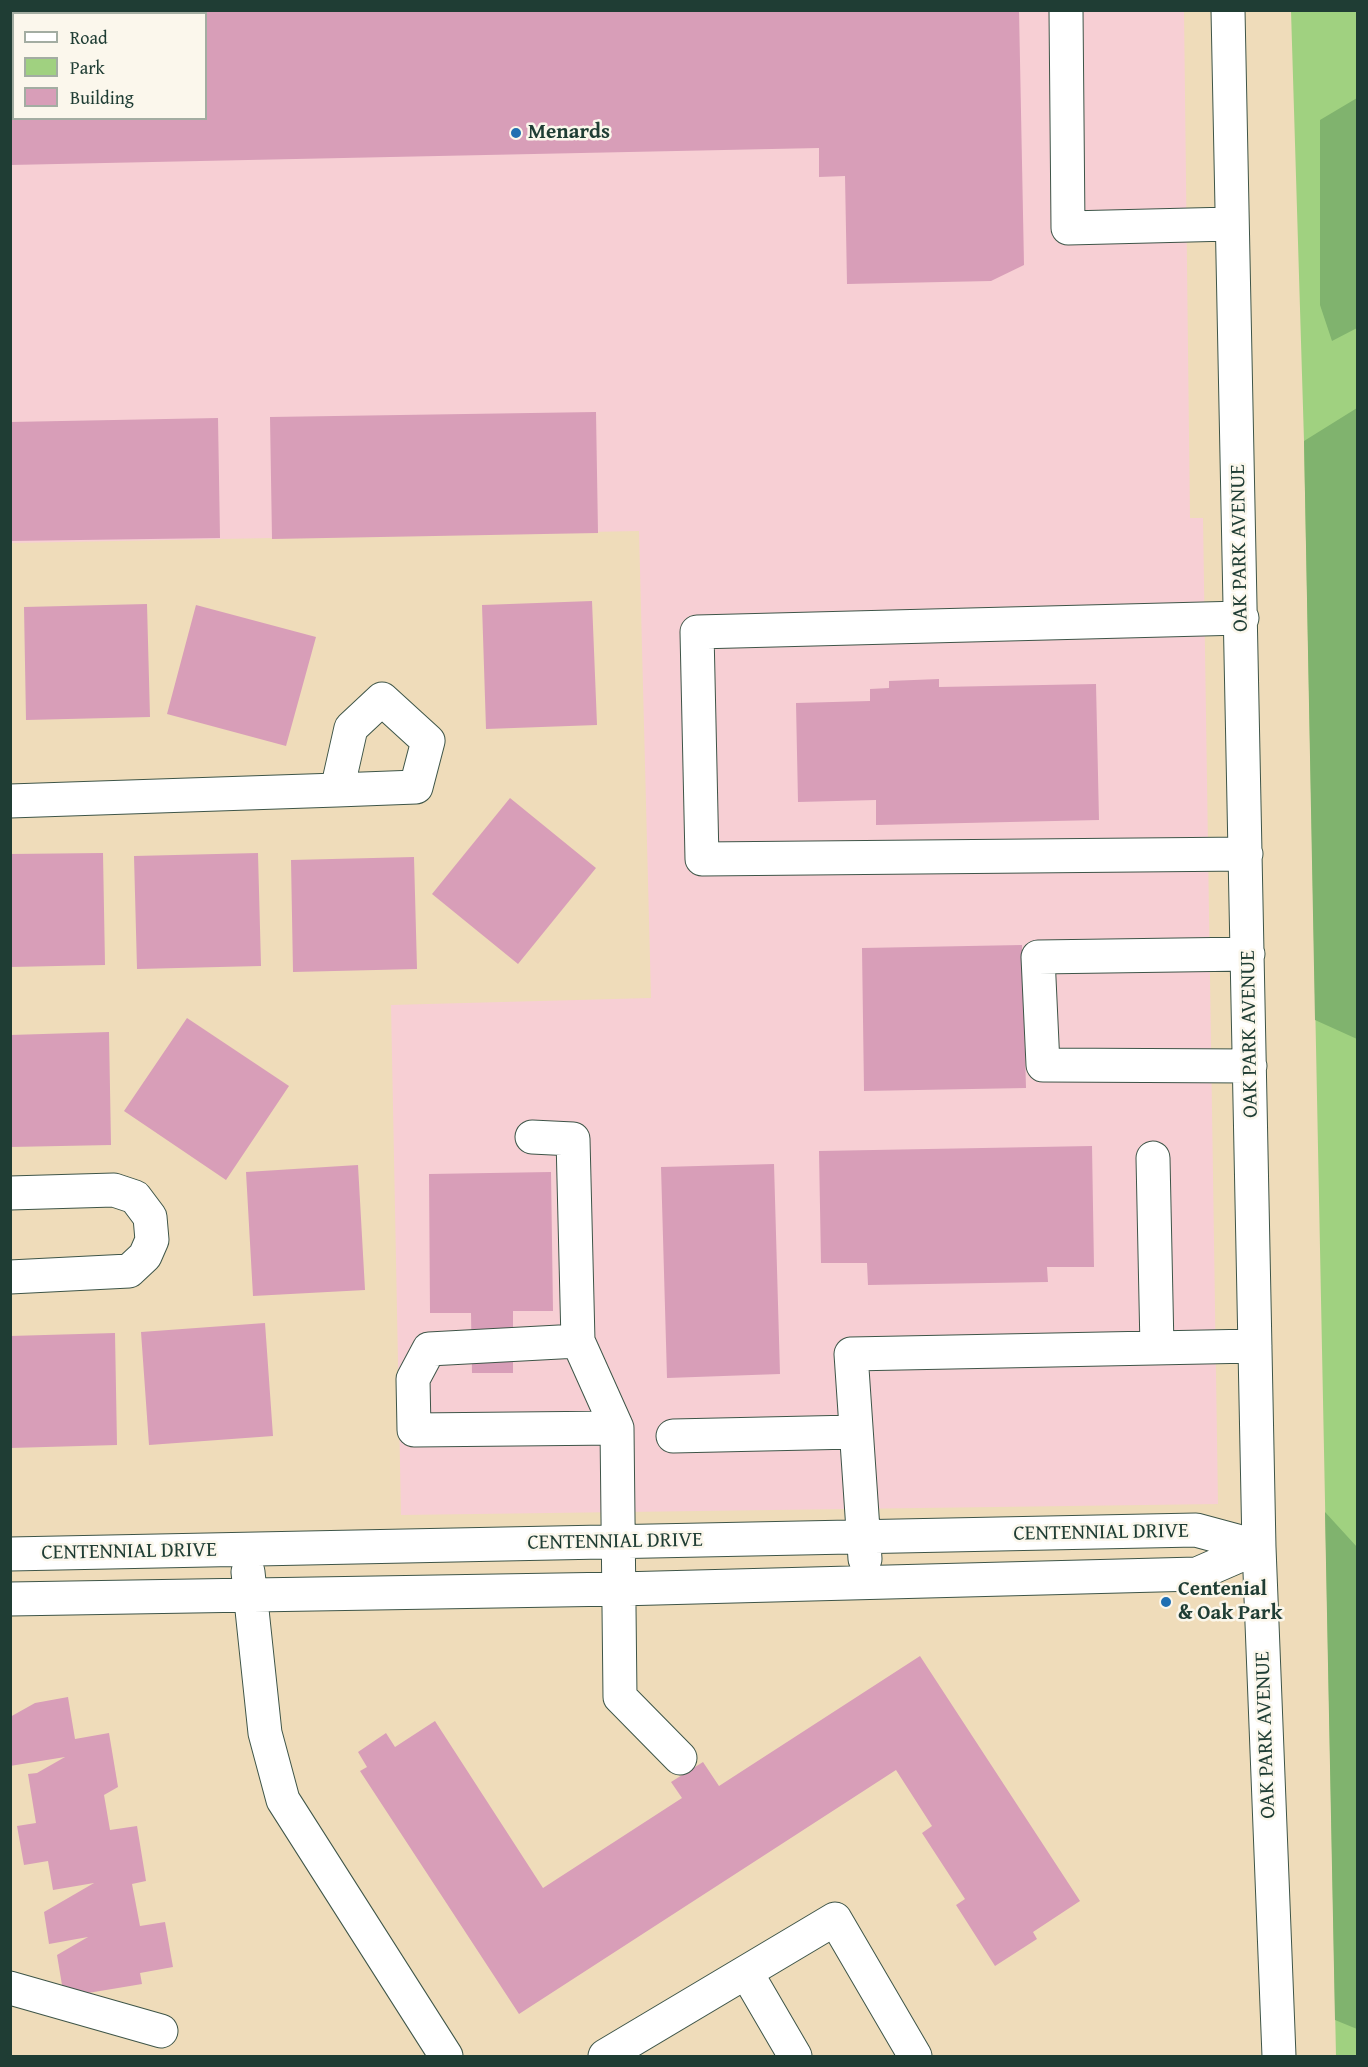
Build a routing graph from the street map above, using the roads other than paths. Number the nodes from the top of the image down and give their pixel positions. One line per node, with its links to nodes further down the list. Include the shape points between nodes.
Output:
1 (1066, 10): 3 (street, via 1068,228)
2 (1228, 10): 3 (street, OAK PARK AVENUE)
3 (1232, 224): 4 (street, OAK PARK AVENUE)
4 (1242, 618): 7 (street, OAK PARK AVENUE); 7 (street, via 697,632 702,859)
5 (337, 790): 6 (street)
6 (10, 801)
7 (1246, 854): 8 (street, OAK PARK AVENUE)
8 (1248, 954): 9 (street, OAK PARK AVENUE); 9 (street, via 1038,957 1043,1065)
9 (1250, 1066): 15 (street, OAK PARK AVENUE)
10 (532, 1137): 14 (street, via 573,1139)
11 (1153, 1158): 16 (street)
12 (10, 1193): 13 (street, via 114,1190 135,1197 150,1217 152,1240 145,1256 129,1271)
13 (10, 1277)
14 (578, 1341): 17 (street); 17 (street, via 429,1349 413,1379 414,1430)
15 (1255, 1346): 16 (street); 22 (street, OAK PARK AVENUE)
16 (1157, 1348): 18 (street, via 851,1354)
17 (617, 1428): 21 (street)
18 (855, 1432): 19 (street); 20 (street)
19 (673, 1436)
20 (863, 1538): 21 (street, CENTENNIAL DRIVE); 22 (street, CENTENNIAL DRIVE, via 1196,1530); 25 (street)
21 (619, 1542): 23 (street, CENTENNIAL DRIVE); 26 (street)
22 (1259, 1547): 25 (street, CENTENNIAL DRIVE, via 1197,1574); 38 (street, OAK PARK AVENUE)
23 (246, 1550): 24 (street, CENTENNIAL DRIVE); 27 (street)
24 (10, 1554)
25 (867, 1582): 26 (street, CENTENNIAL DRIVE)
26 (619, 1588): 27 (street, CENTENNIAL DRIVE); 29 (street, via 620,1697)
27 (251, 1594): 28 (street, CENTENNIAL DRIVE); 34 (street, via 266,1733 283,1800)
28 (10, 1599)
29 (680, 1758)
30 (746, 1972): 33 (street); 36 (street); 37 (street, via 835,1919)
31 (10, 1988): 32 (street)
32 (161, 2031)
33 (652, 2045): 35 (street)
34 (446, 2056)
35 (605, 2056)
36 (795, 2056)
37 (915, 2056)
38 (1279, 2056)

